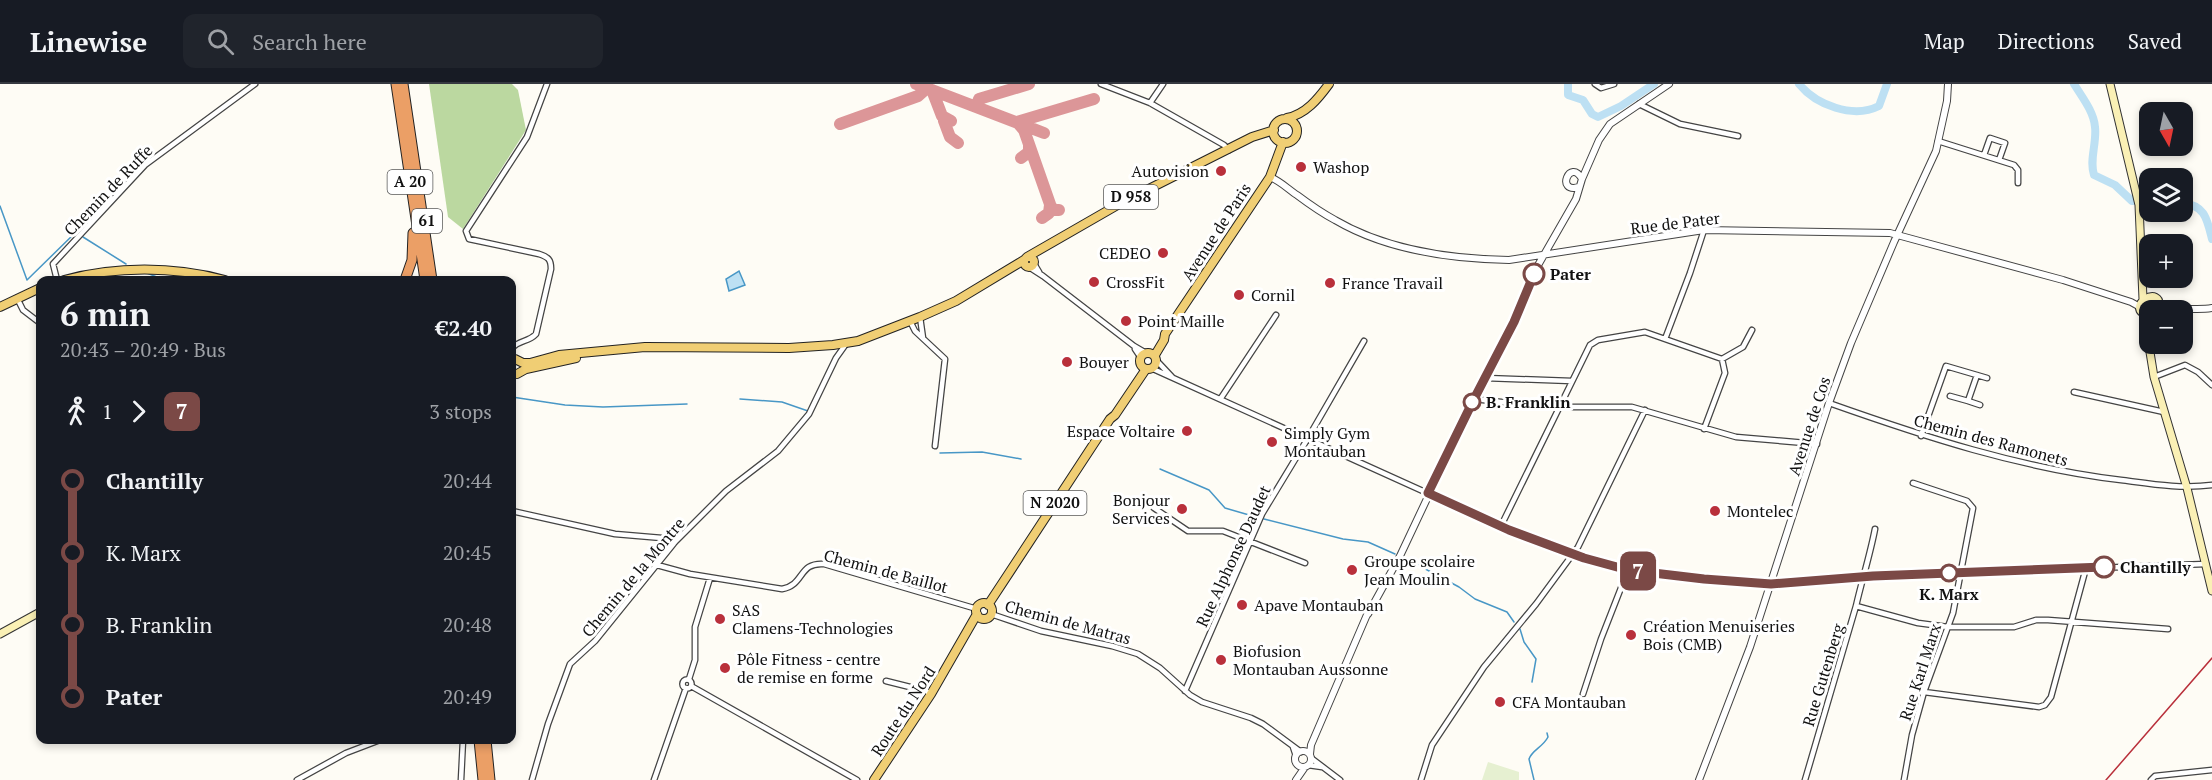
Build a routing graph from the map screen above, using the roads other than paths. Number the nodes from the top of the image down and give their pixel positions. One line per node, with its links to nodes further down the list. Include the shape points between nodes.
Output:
1 (255, 84): 40 (street, Chemin de Ruffe, via 145,165 53,264)
2 (396, 84): 22 (highway, A 20)
3 (403, 84): 27 (highway, A 20)
4 (547, 84): 65 (street, via 527,137 466,231 469,238 539,254 551,261 537,334)
5 (1101, 84): 13 (street)
6 (1162, 84): 13 (street)
7 (1329, 84): 15 (main road)
8 (1595, 84): 9 (street, via 1601,88)
9 (1614, 84)
10 (1669, 84): 14 (street)
11 (1948, 84): 20 (street, Avenue de Cos)
12 (2110, 84): 36 (main road, via 2139,205)
13 (1150, 103): 23 (street)
14 (1639, 104): 19 (street, via 1680,124); 25 (street, via 1604,131)
15 (1309, 107): 16 (main road); 17 (main road)
16 (1282, 120): 17 (main road, via 1290,120); 18 (main road)
17 (1297, 128): 21 (main road, via 1294,138)
18 (1274, 130): 21 (main road, via 1275,137); 23 (main road, D 958)
19 (1738, 136)
20 (1938, 141): 24 (street); 37 (street, Avenue de Cos)
21 (1283, 142): 29 (main road, Avenue de Paris / N 2020)
22 (405, 148): 43 (highway, 61, via 413,247); 44 (highway, A 20)
23 (1228, 150): 39 (main road, D 958, via 1120,202 1038,251)
24 (1983, 155): 26 (street); 26 (street, via 1990,138 2005,143)
25 (1592, 159): 28 (street); 30 (street)
26 (1999, 160): 31 (street, via 2014,165)
27 (415, 162): 45 (highway, A 20); 46 (highway, 61)
28 (1575, 172): 30 (street); 32 (street, via 1566,177)
29 (1270, 177): 38 (street, Rue de Pater, via 1346,226 1402,246 1481,260); 74 (main road, Avenue de Paris / N 2020)
30 (1582, 179): 33 (street)
31 (2018, 183)
32 (1569, 187): 33 (street); 34 (street)
33 (1579, 187): 34 (street)
34 (1573, 203): 38 (street)
35 (1704, 230): 37 (street, Rue de Pater); 38 (street, Rue de Pater); 63 (street)
36 (2141, 234)
37 (1897, 235): 52 (street, Rue de Pater); 88 (street, Avenue de Cos)
38 (1543, 256): 79 (street)
39 (1029, 262): 57 (main road, D 958); 74 (street)
40 (56, 276)
41 (87, 276): 42 (main road, via 147,270)
42 (202, 276)
43 (404, 276)
44 (424, 276)
45 (431, 276)
46 (438, 276)
47 (2149, 288): 50 (main road)
48 (36, 290): 49 (main road)
49 (17, 298): 53 (main road); 58 (street)
50 (2155, 299): 51 (main road)
51 (2152, 300)
52 (2139, 303)
53 (0, 307)
54 (2212, 308): 55 (street)
55 (2193, 311)
56 (1276, 315): 85 (street)
57 (920, 317): 59 (main road, D 958); 62 (street)
58 (36, 320)
59 (910, 321): 61 (main road, D 958); 62 (street)
60 (1752, 330): 72 (street, via 1743,347)
61 (874, 334): 66 (main road, D 958); 68 (main road, D 958, via 834,342)
62 (923, 338): 97 (street, via 945,359)
63 (1665, 339): 72 (street); 81 (street, via 1645,332 1598,340 1590,345)
64 (1364, 341): 95 (street, Rue Alphonse Daudet)
65 (517, 343)
66 (848, 343): 67 (main road, D 958); 71 (street, Chemin de la Montre)
67 (833, 345): 68 (main road, D 958); 71 (street)
68 (769, 347): 69 (main road, D 958, via 645,347)
69 (598, 352): 73 (main road, D 958, via 559,355 530,363); 76 (main road, D 958, via 526,369)
70 (2150, 354): 78 (main road)
71 (836, 358): 107 (street, Chemin de la Montre, via 808,414 778,452 726,491)
72 (1722, 359): 93 (street, via 1725,373)
73 (516, 360)
74 (1148, 360): 77 (street); 77 (street); 119 (main road, Avenue de Paris / N 2020)
75 (1977, 375): 80 (street); 87 (street); 94 (street, via 1946,366)
76 (516, 376)
77 (1172, 377): 85 (street)
78 (2154, 377): 82 (street, via 2185,365); 92 (main road)
79 (1485, 378): 81 (street); 86 (street)
80 (1988, 378)
81 (1572, 381): 90 (street)
82 (2212, 385)
83 (2074, 392): 92 (street)
84 (1950, 396): 87 (street)
85 (1221, 398): 95 (street)
86 (1474, 399): 90 (street); 101 (street)
87 (1968, 401): 89 (street)
88 (1829, 403): 94 (street, Chemin des Ramonets); 96 (street, Avenue de Cos)
89 (1980, 405)
90 (1558, 408): 91 (street); 104 (street)
91 (1645, 410): 93 (street); 108 (street)
92 (2164, 412): 100 (main road)
93 (1704, 429): 96 (street)
94 (1921, 436): 100 (street, Chemin des Ramonets, via 2070,474)
95 (1308, 438): 101 (street); 106 (street, Rue Alphonse Daudet, via 1271,497)
96 (1817, 444): 117 (street, Avenue de Cos)
97 (935, 446)
98 (1913, 483): 114 (street, Rue Karl Marx, via 1967,501 1973,508)
99 (2212, 485): 100 (street, Chemin des Ramonets)
100 (2187, 488): 110 (main road)
101 (1428, 493): 104 (street); 139 (street, via 1374,598)
102 (1154, 508): 106 (street, via 1188,531 1218,530)
103 (516, 512): 107 (street, via 615,534)
104 (1502, 526): 108 (street)
105 (1875, 529): 115 (street, Rue Gutenberg)
106 (1250, 541): 109 (street); 131 (street, Rue Alphonse Daudet)
107 (675, 542): 111 (street, Chemin de la Montre)
108 (1574, 554): 113 (street); 153 (street, via 1484,667 1432,745)
109 (1305, 563)
110 (2206, 564): 112 (street); 118 (main road)
111 (657, 565): 116 (street, Chemin de Baillot); 148 (street, Chemin de la Montre, via 595,641 570,664)
112 (2086, 568): 114 (street); 124 (street)
113 (1628, 570): 117 (street); 134 (street)
114 (1960, 572): 115 (street); 125 (street, Rue Karl Marx)
115 (1864, 577): 117 (street); 120 (street, Rue Gutenberg)
116 (710, 578): 122 (street, Chemin de Baillot, via 782,589 796,584 809,566 824,564); 128 (street, via 695,627 695,660)
117 (1771, 584): 154 (street, Avenue de Cos)
118 (2212, 591)
119 (988, 604): 122 (main road, via 982,604); 123 (main road)
120 (1856, 606): 125 (street); 155 (street, Rue Gutenberg)
121 (36, 614): 127 (main road)
122 (979, 614): 123 (main road); 133 (main road, Route du Nord)
123 (991, 614): 131 (street, Chemin de Matras, via 1130,651 1155,664)
124 (2071, 621): 125 (street, via 2036,620 2013,627); 126 (street); 132 (street, via 2051,697 2045,705)
125 (1948, 627): 132 (street, Rue Karl Marx)
126 (2168, 629)
127 (0, 634)
128 (689, 680): 130 (street, via 692,682); 130 (street, via 682,682)
129 (886, 681): 133 (street)
130 (688, 687): 149 (street); 150 (street)
131 (1185, 691): 139 (street, Chemin de Matras, via 1202,702 1263,724)
132 (1924, 692): 156 (street, Rue Karl Marx)
133 (931, 694): 151 (main road, Route du Nord)
134 (1583, 694)
135 (370, 744): 144 (street)
136 (463, 744): 145 (street)
137 (479, 744): 146 (highway)
138 (486, 744): 147 (highway)
139 (1303, 756): 140 (street); 140 (street); 141 (street, Chemin de Matras); 143 (street)
140 (1307, 766): 141 (street, Chemin de Matras); 143 (street)
141 (1324, 768): 152 (street, Chemin de Matras)
142 (2212, 770): 157 (street, via 2155,776)
143 (1296, 779)
144 (297, 780)
145 (461, 780)
146 (483, 780)
147 (490, 780)
148 (532, 780)
149 (654, 780)
150 (857, 780)
151 (874, 780)
152 (1340, 780)
153 (1421, 780)
154 (1699, 780)
155 (1805, 780)
156 (1904, 780)
157 (2151, 780)

